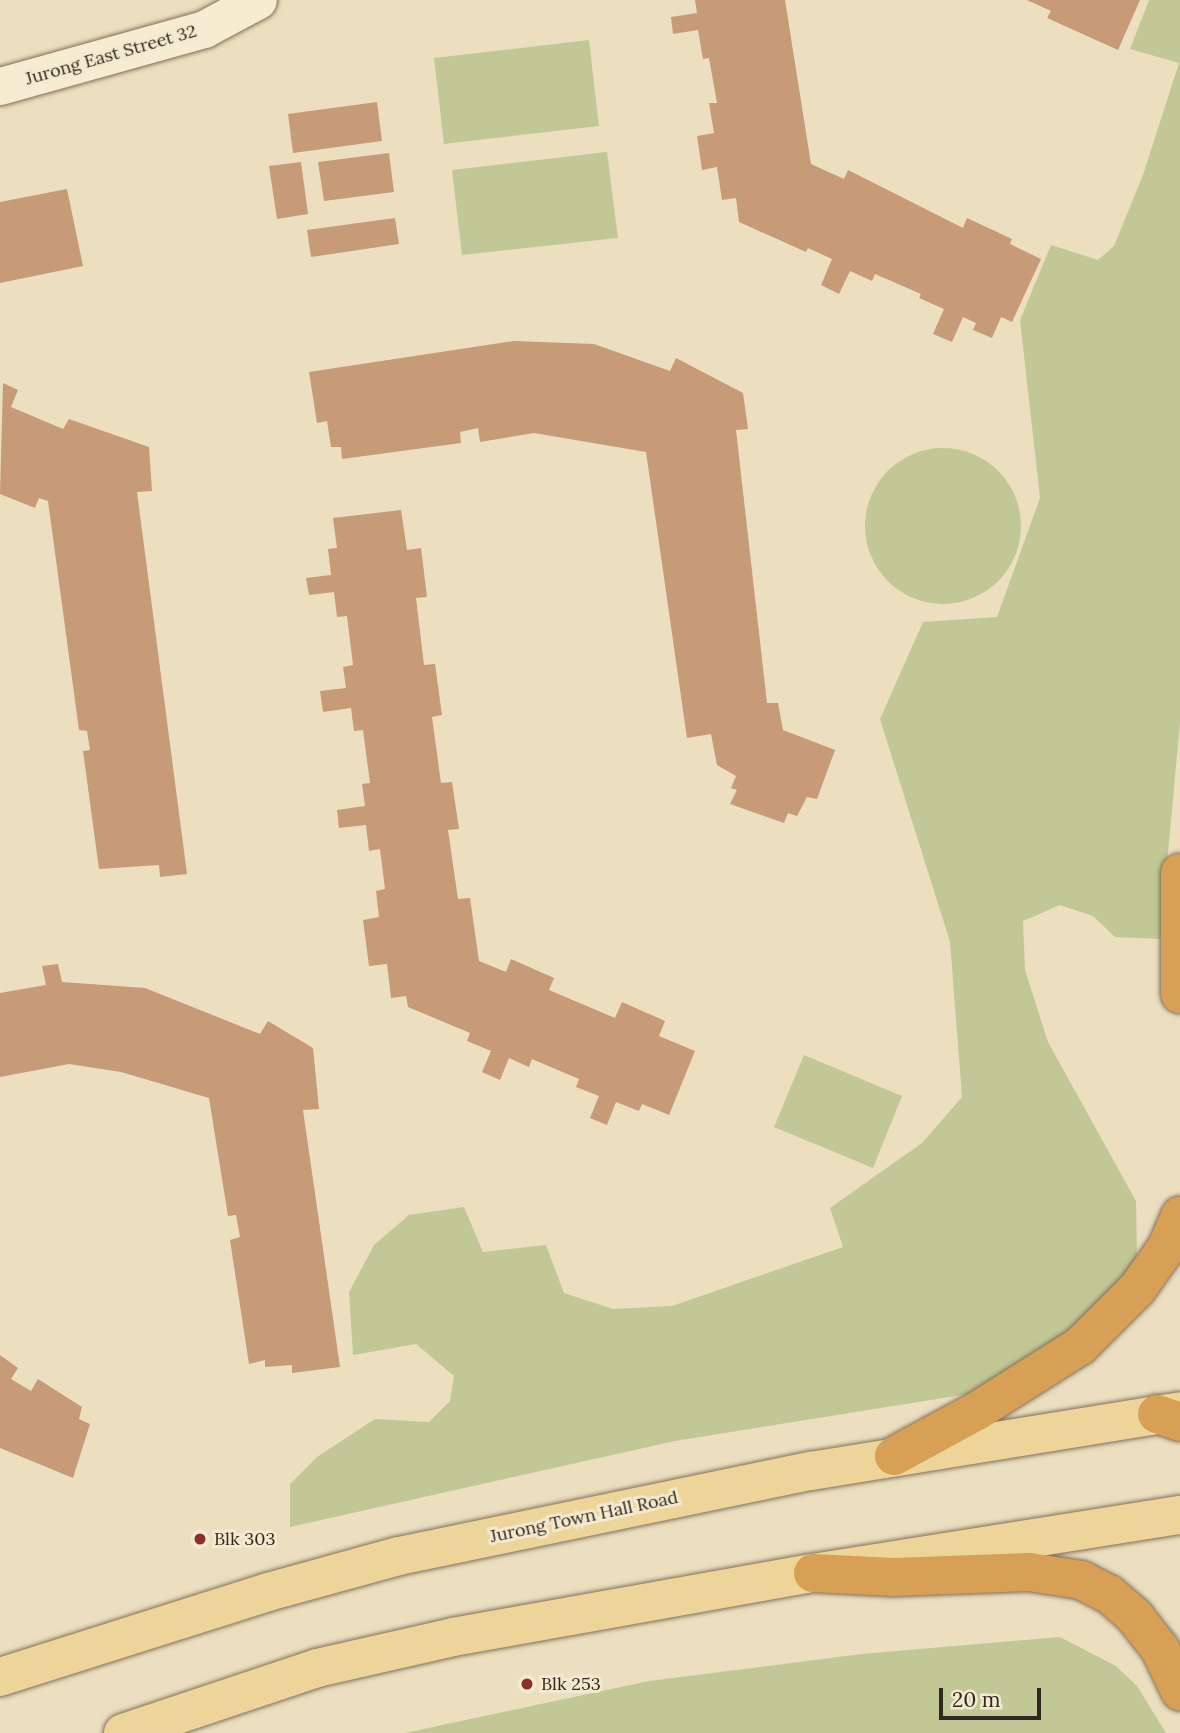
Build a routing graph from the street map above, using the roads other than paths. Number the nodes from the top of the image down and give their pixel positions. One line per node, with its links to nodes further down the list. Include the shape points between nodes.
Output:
1 (258, 0): 2 (street, Jurong East Street 32, via 204,29)
2 (0, 86)
3 (1180, 873): 4 (highway)
4 (1180, 995)
5 (1180, 1216): 7 (highway, via 1167,1247 1137,1289 1080,1346 977,1411)
6 (1172, 1416): 7 (main road, Jurong Town Hall Road)
7 (894, 1456): 10 (main road, Jurong Town Hall Road, via 399,1556 268,1592)
8 (1180, 1515): 9 (main road)
9 (813, 1573): 11 (highway, via 894,1577 1029,1572 1081,1580 1109,1594 1135,1617 1160,1649); 12 (main road, via 453,1637 317,1668)
10 (0, 1677)
11 (1180, 1690)
12 (123, 1733)

